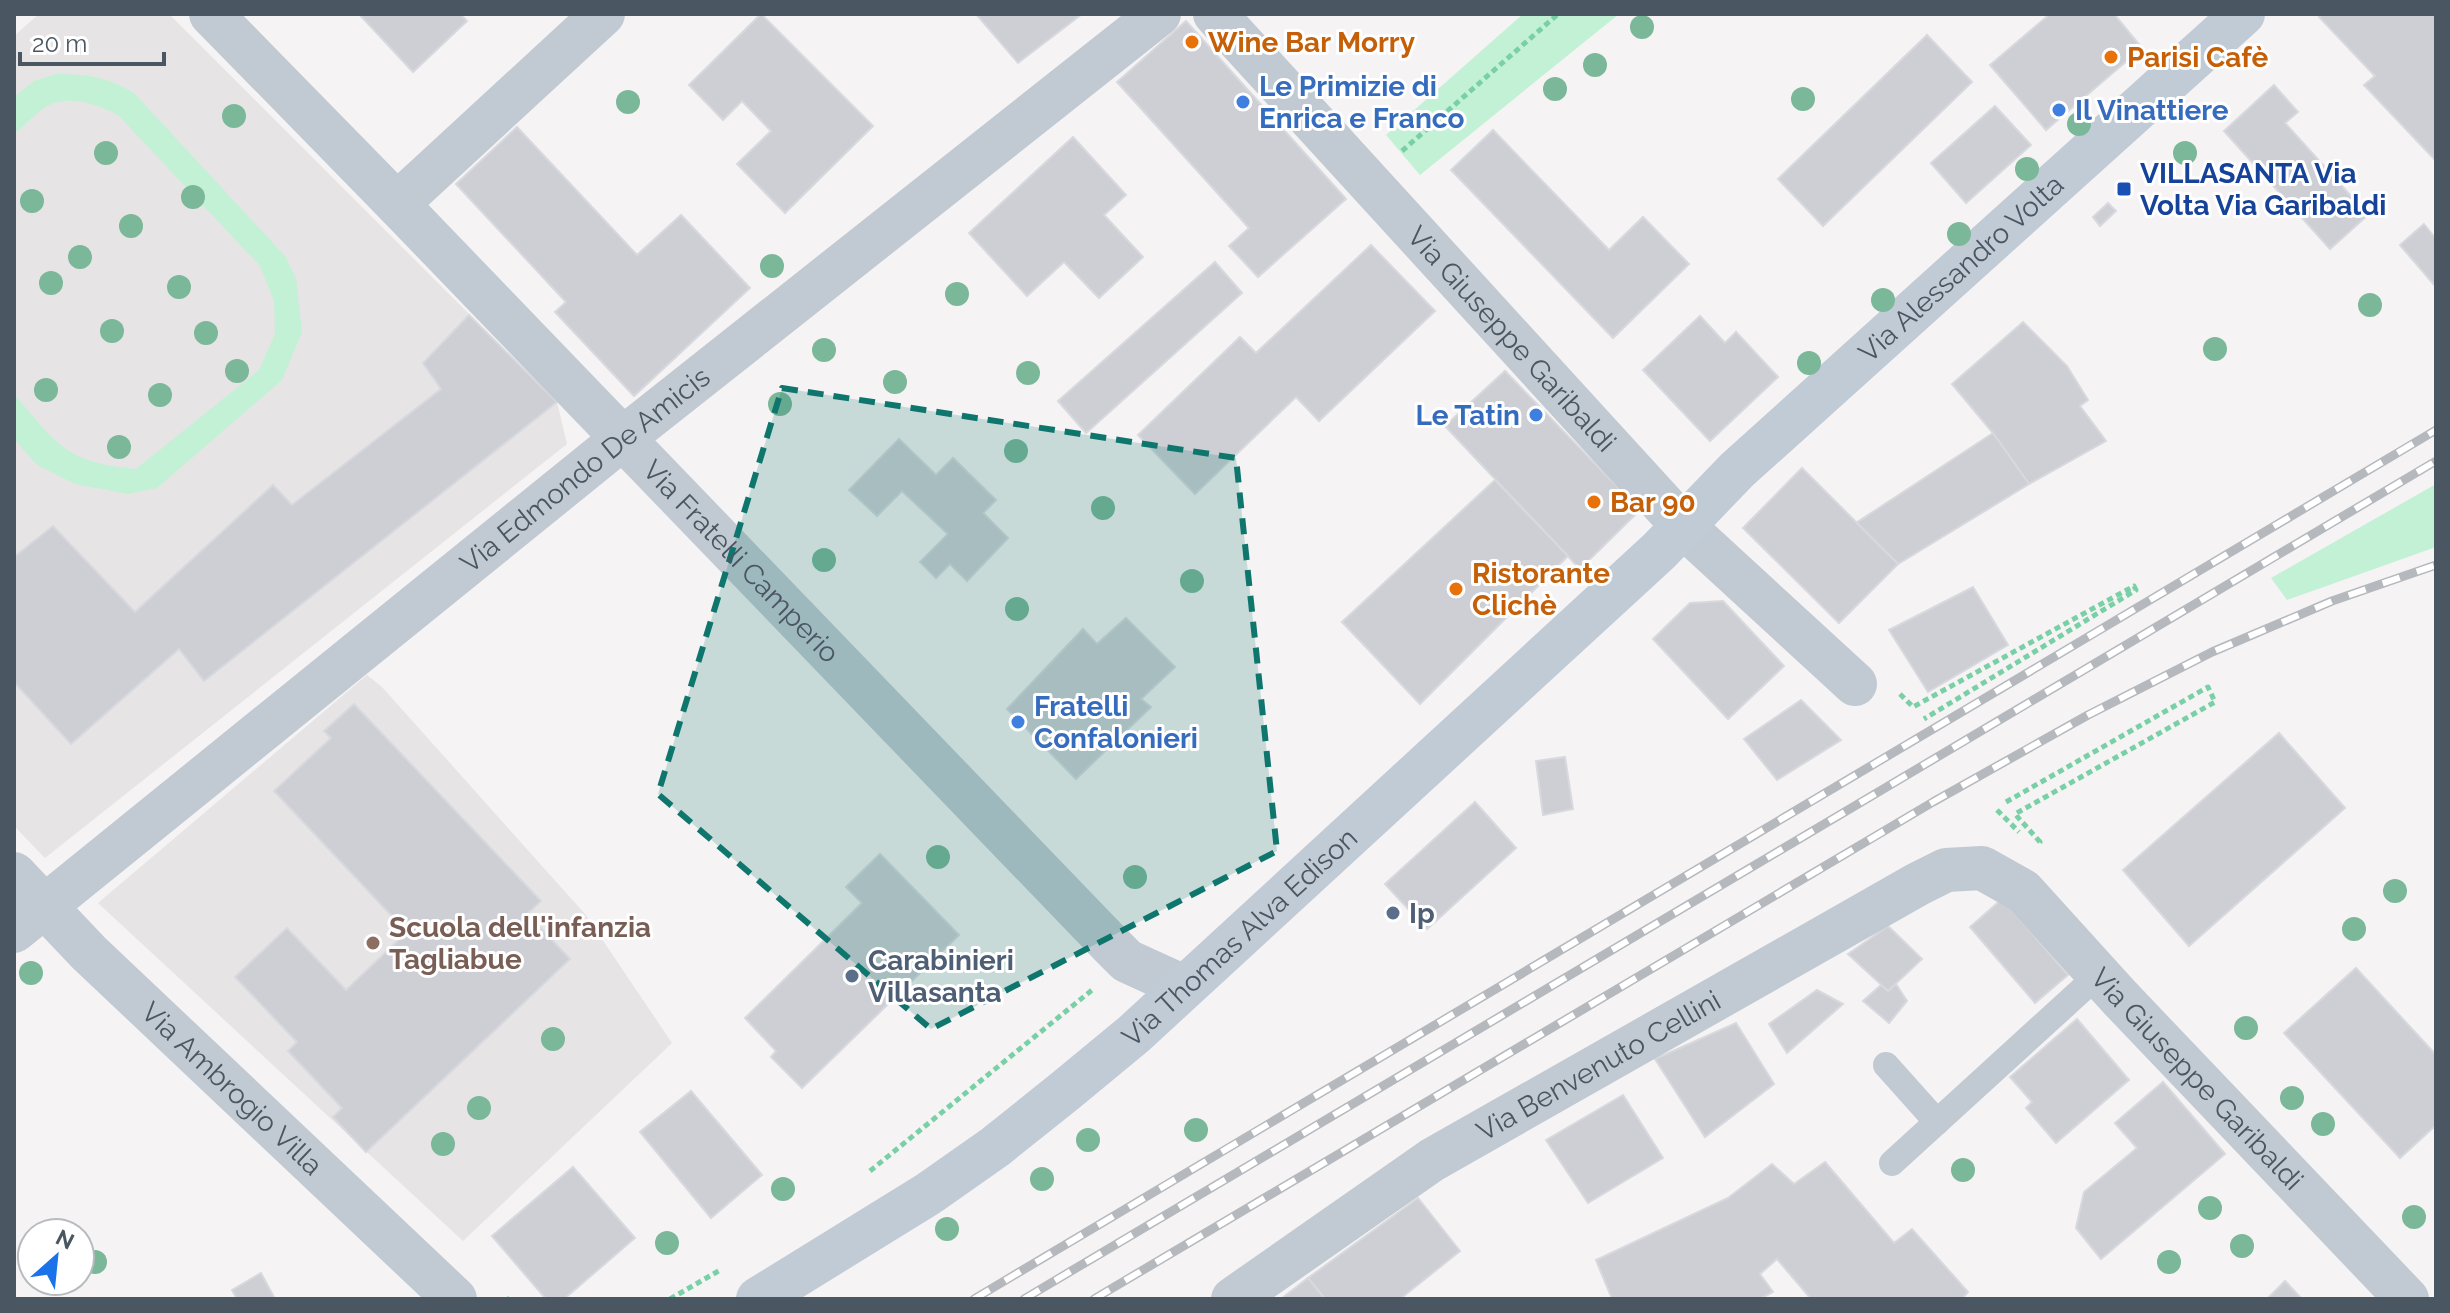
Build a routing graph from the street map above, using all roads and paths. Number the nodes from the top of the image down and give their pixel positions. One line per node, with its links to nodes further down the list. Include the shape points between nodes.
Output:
1 (211, 14): 8 (street, Via Fratelli Camperio)
2 (603, 14): 8 (street)
3 (1159, 14): 9 (street, Via Edmondo De Amicis)
4 (1215, 14): 7 (street, Via Giuseppe Garibaldi)
5 (1558, 14): 7 (path)
6 (2243, 14): 10 (main road, Via Alessandro Volta, via 1737,470)
7 (1368, 181): 10 (street, Via Giuseppe Garibaldi)
8 (397, 204): 9 (street, Via Fratelli Camperio)
9 (622, 439): 17 (street, Via Edmondo De Amicis); 18 (street, Via Fratelli Camperio)
10 (1683, 526): 11 (street, Via Giuseppe Garibaldi); 20 (main road, Via Thomas Alva Edison)
11 (1855, 684): 12 (path, via 1870,664 1913,707 2134,586 2136,590)
12 (1924, 719)
13 (2006, 802): 16 (path, via 2208,687 2215,702 2015,814 2040,842 2034,847)
14 (1982, 868): 16 (street, Via Giuseppe Garibaldi); 30 (street, Via Benvenuto Cellini, via 1946,870 1918,884 1432,1160)
15 (14, 874): 17 (street, Via Ambrogio Villa)
16 (2023, 891): 19 (street, Via Giuseppe Garibaldi)
17 (29, 918): 27 (street, Via Ambrogio Villa, via 89,953)
18 (1127, 961): 20 (street, Via Fratelli Camperio); 24 (path)
19 (2098, 975): 22 (lane); 31 (street, Via Giuseppe Garibaldi)
20 (1184, 987): 29 (main road, Via Thomas Alva Edison, via 995,1147)
21 (1886, 1065): 22 (lane)
22 (1937, 1122): 23 (lane)
23 (1892, 1163)
24 (863, 1176)
25 (732, 1262): 28 (path)
26 (2436, 1284): 32 (street)
27 (455, 1299)
28 (670, 1299)
29 (758, 1299)
30 (1233, 1299)
31 (2407, 1299)
32 (2419, 1299)

